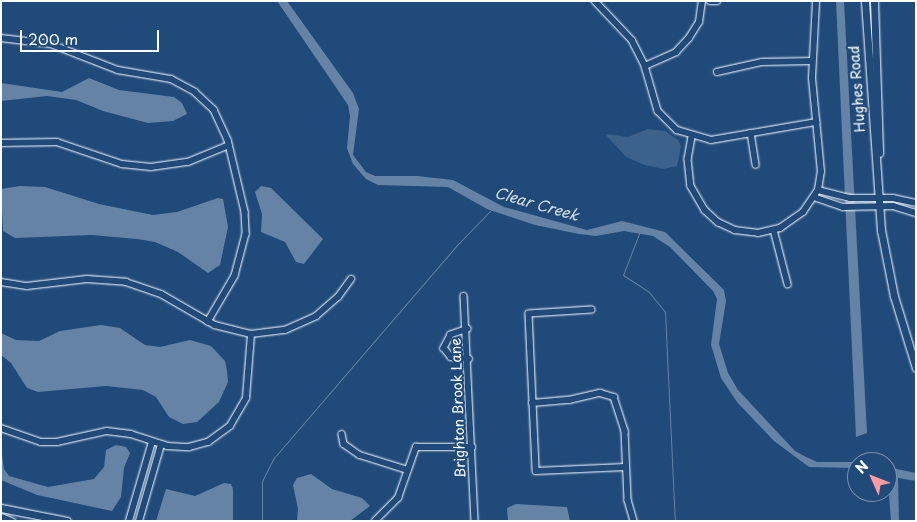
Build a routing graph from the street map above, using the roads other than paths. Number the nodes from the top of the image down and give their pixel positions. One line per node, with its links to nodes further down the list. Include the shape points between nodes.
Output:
1 (595, 1): 10 (street, via 632,40)
2 (702, 1): 10 (street, via 699,22 689,38 663,60)
3 (710, 1): 4 (street)
4 (717, 1)
5 (816, 1): 9 (street)
6 (865, 1): 18 (main road, Hughes Road, via 871,129)
7 (874, 1): 18 (main road, Hughes Road, via 880,127)
8 (1, 38): 16 (street, via 52,44 118,70 179,82 214,110 226,131)
9 (812, 61): 11 (street, via 762,62); 12 (street)
10 (645, 66): 14 (street, via 658,111 677,130)
11 (717, 72)
12 (816, 122): 13 (street); 19 (street, via 821,163)
13 (751, 133): 14 (street, via 710,140); 17 (street)
14 (692, 137): 24 (street, via 688,159 690,180 705,210 735,230 758,233)
15 (1, 143): 16 (street, via 57,142 122,164 160,168 188,162)
16 (229, 146): 30 (street, via 244,206 246,234 235,276)
17 (756, 165)
18 (878, 174): 21 (main road, Hughes Road)
19 (818, 190): 20 (street); 21 (street)
20 (814, 197): 21 (street, via 843,207); 24 (street, via 797,218)
21 (880, 203): 22 (street); 23 (street); 34 (main road, Hughes Road, via 886,264)
22 (916, 203)
23 (916, 214)
24 (774, 230): 27 (street)
25 (351, 279): 32 (street, via 332,304 310,319 285,330)
26 (1, 282): 30 (street, via 28,286 87,280 126,282 161,294)
27 (788, 284)
28 (464, 296): 31 (street, Brighton Brook Lane)
29 (592, 310): 35 (street, via 529,314)
30 (208, 322): 32 (street)
31 (468, 329): 33 (street, Brighton Brook Lane); 33 (street, via 451,335 444,342 444,348 451,357)
32 (251, 334): 39 (street, via 246,398 236,419 208,442 182,447)
33 (469, 359): 40 (street, Brighton Brook Lane)
34 (916, 368)
35 (532, 403): 41 (street, via 600,393 614,397 624,431); 41 (street, via 536,471)
36 (1, 428): 38 (street, via 41,442 57,442 107,431 124,432)
37 (342, 434): 42 (street, via 344,444 360,455)
38 (152, 442): 39 (street); 47 (street)
39 (160, 445): 48 (street)
40 (472, 447): 42 (street, via 416,447); 50 (street, Brighton Brook Lane)
41 (625, 467): 51 (street)
42 (408, 470): 49 (street, via 398,498)
43 (1, 506): 46 (main road)
44 (1, 517): 45 (main road)
45 (11, 521)
46 (67, 521)
47 (129, 521)
48 (139, 521)
49 (375, 521)
50 (475, 521)
51 (634, 521)

